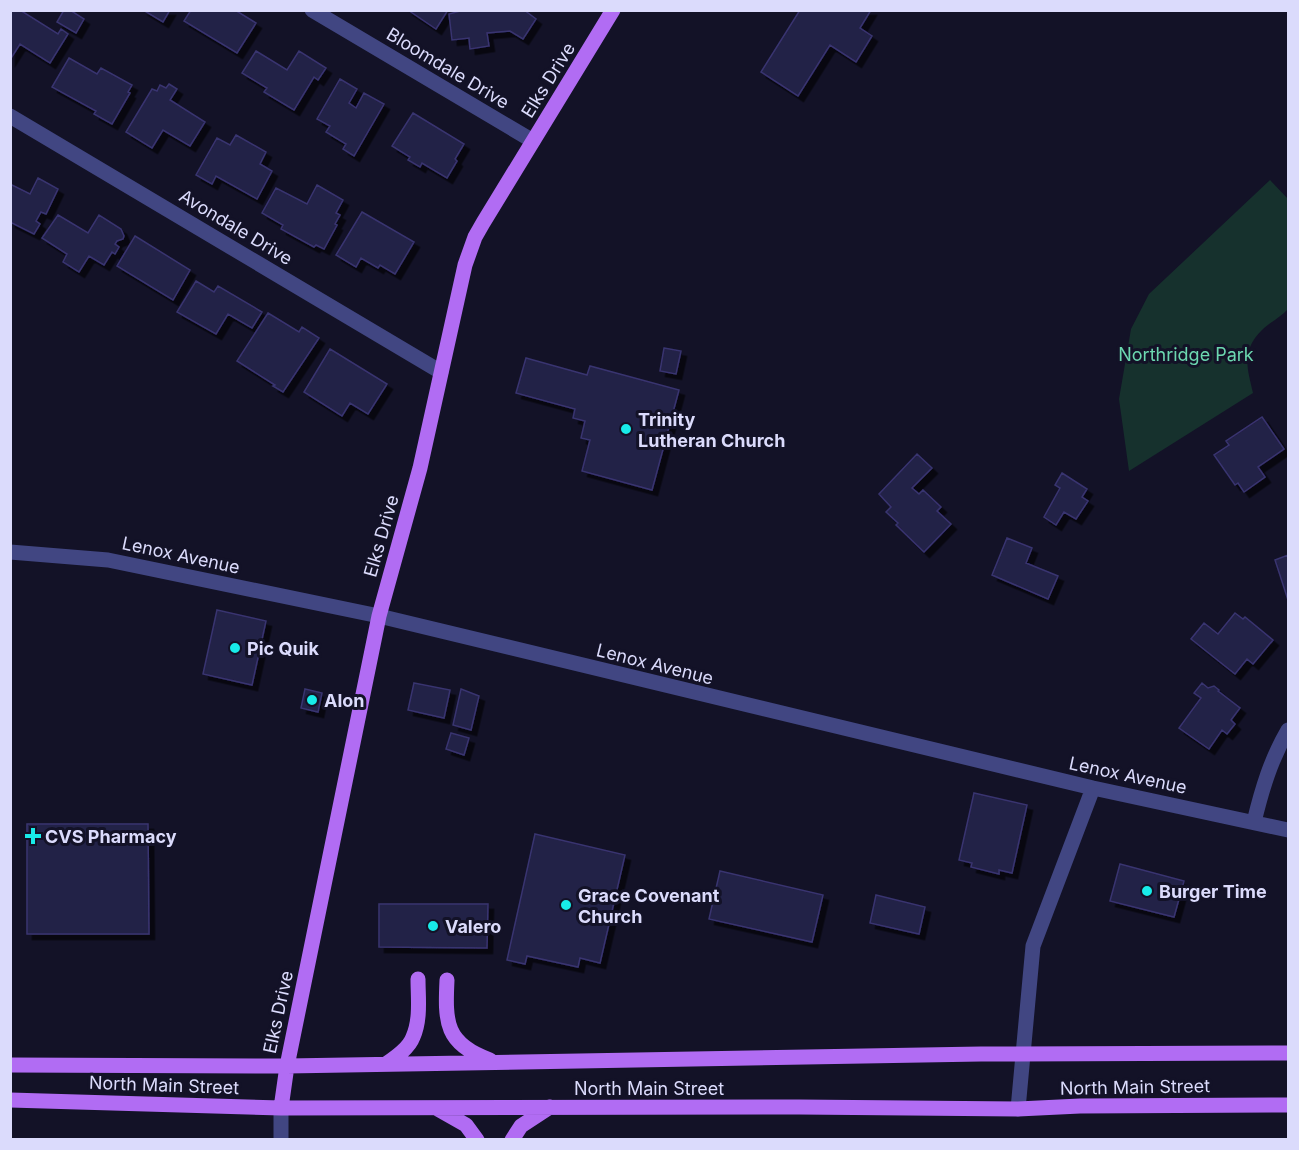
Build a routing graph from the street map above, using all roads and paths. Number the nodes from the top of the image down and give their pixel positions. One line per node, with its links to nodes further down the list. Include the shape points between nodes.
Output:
1 (312, 10): 4 (street, Bloomdale Drive)
2 (613, 10): 4 (main road, Elks Drive)
3 (10, 116): 5 (street, Avondale Drive)
4 (532, 141): 5 (main road, Elks Drive, via 475,237)
5 (441, 372): 7 (main road, Elks Drive, via 420,468)
6 (10, 552): 7 (street, Lenox Avenue, via 108,560)
7 (379, 616): 9 (street, Lenox Avenue); 19 (main road, Elks Drive)
8 (1288, 730): 10 (street, via 1263,783)
9 (1093, 788): 10 (street, Lenox Avenue); 15 (street, via 1033,946)
10 (1254, 822): 11 (street, Lenox Avenue)
11 (1288, 830)
12 (418, 979): 17 (main road, via 419,1011 413,1037)
13 (447, 980): 16 (main road, via 445,1013 449,1029 474,1054)
14 (1288, 1053): 15 (main road, North Main Street)
15 (1024, 1054): 16 (main road, North Main Street); 25 (street)
16 (498, 1063): 17 (main road, North Main Street)
17 (387, 1064): 19 (main road, North Main Street)
18 (10, 1065): 19 (main road, North Main Street)
19 (287, 1066): 23 (main road, Elks Drive)
20 (10, 1100): 23 (main road, North Main Street)
21 (1288, 1105): 25 (main road, North Main Street)
22 (550, 1107): 24 (main road, North Main Street); 25 (main road, North Main Street); 28 (main road, via 521,1126)
23 (281, 1108): 24 (main road, North Main Street); 26 (street)
24 (436, 1108): 27 (main road, via 466,1125)
25 (1017, 1108)
26 (281, 1140)
27 (477, 1140)
28 (512, 1140)

